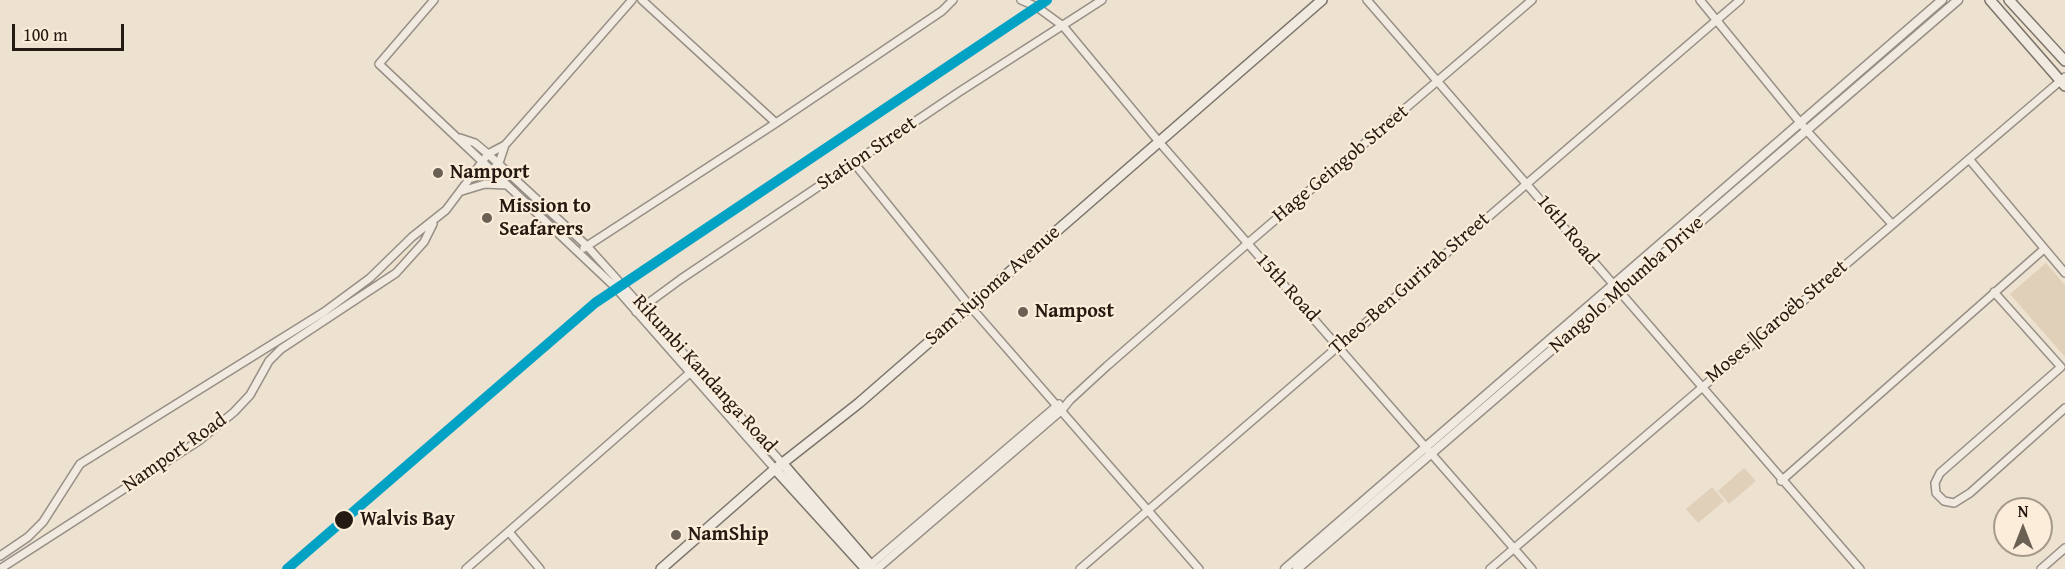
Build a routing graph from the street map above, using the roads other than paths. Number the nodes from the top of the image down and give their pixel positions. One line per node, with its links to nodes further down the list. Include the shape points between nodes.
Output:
1 (434, 0): 24 (street, via 379,64)
2 (632, 0): 26 (street)
3 (642, 0): 21 (street)
4 (953, 0): 21 (street)
5 (1021, 0): 17 (street, 15th Road)
6 (1102, 0): 17 (street, Station Street)
7 (1322, 0): 25 (main road, Sam Nujoma Avenue)
8 (1367, 0): 20 (street, 16th Road)
9 (1532, 0): 20 (street, Hage Geingob Street)
10 (1700, 0): 16 (street)
11 (1740, 0): 16 (street, Theo-Ben Gurirab Street)
12 (1942, 0): 22 (street, Nangolo Mbumba Drive)
13 (1958, 0): 23 (street, Nangolo Mbumba Drive)
14 (1990, 0): 19 (main road)
15 (2009, 0): 18 (main road)
16 (1717, 20): 22 (street); 34 (street, Theo-Ben Gurirab Street)
17 (1063, 26): 25 (street, 15th Road); 31 (street, Station Street)
18 (2065, 61)
19 (2064, 81): 28 (street, Moses ǁGaroëb Street)
20 (1437, 82): 34 (street, 16th Road); 39 (street, Hage Geingob Street)
21 (776, 123): 40 (street)
22 (1801, 123): 23 (street); 44 (street, Nangolo Mbumba Drive)
23 (1807, 131): 38 (street); 44 (street, Nangolo Mbumba Drive)
24 (460, 138): 27 (street, via 475,143); 29 (street)
25 (1160, 143): 39 (street, 15th Road); 46 (main road, Sam Nujoma Avenue)
26 (505, 145): 27 (street); 30 (street)
27 (488, 154): 29 (street, Namport Road); 30 (street, Rikumbi Kandanga Road)
28 (1968, 159): 38 (street, Moses ǁGaroëb Street); 41 (street)
29 (481, 163): 32 (street, Rikumbi Kandanga Road); 33 (street, Namport Road)
30 (499, 163): 32 (street); 40 (street, Rikumbi Kandanga Road)
31 (854, 163): 46 (street); 47 (street, Station Street)
32 (491, 171): 33 (street, Namport Road); 35 (street, Rikumbi Kandanga Road)
33 (472, 178): 36 (street, Namport Road)
34 (1527, 182): 44 (street, 16th Road); 49 (street, Theo-Ben Gurirab Street)
35 (506, 185): 36 (street, via 485,184); 42 (street, Rikumbi Kandanga Road)
36 (460, 192): 37 (street, Namport Road)
37 (434, 221): 63 (street, Namport Road, via 370,278 324,312 80,464 43,522); 65 (street, Namport Road, via 424,242 396,273 281,349 268,361 250,395 200,440)
38 (1892, 224): 53 (street, Moses ǁGaroëb Street)
39 (1247, 244): 49 (street, 15th Road); 54 (street, Hage Geingob Street)
40 (587, 246): 42 (street); 47 (street, Rikumbi Kandanga Road)
41 (2044, 249): 43 (street); 45 (street)
42 (579, 251): 48 (street, Rikumbi Kandanga Road)
43 (2065, 273)
44 (1616, 288): 53 (street, 16th Road); 56 (street, Nangolo Mbumba Drive)
45 (1994, 292): 51 (street); 58 (street)
46 (969, 305): 54 (street); 57 (main road, Sam Nujoma Avenue, via 859,403)
47 (644, 307): 48 (street, Station Street); 50 (street, Rikumbi Kandanga Road)
48 (636, 312): 52 (street, Rikumbi Kandanga Road)
49 (1338, 346): 56 (street, 15th Road); 59 (street, Theo-Ben Gurirab Street)
50 (697, 366): 52 (street); 57 (street, Rikumbi Kandanga Road)
51 (2063, 369): 55 (street, via 1940,473 1936,493 1944,501 1954,503 1970,493)
52 (691, 372): 57 (street, Rikumbi Kandanga Road); 60 (street)
53 (1700, 387): 58 (street, 16th Road); 61 (street, Moses ǁGaroëb Street)
54 (1060, 408): 59 (street); 64 (street, Hage Geingob Street)
55 (2065, 408)
56 (1428, 451): 61 (street, 15th Road); 71 (street, Nangolo Mbumba Drive); 72 (street, Nangolo Mbumba Drive)
57 (779, 466): 64 (main road, Rikumbi Kandanga Road); 68 (main road, Sam Nujoma Avenue)
58 (1781, 481): 75 (street, 16th Road)
59 (1148, 510): 69 (street, Theo-Ben Gurirab Street); 70 (street)
60 (509, 532): 66 (street); 67 (street)
61 (1514, 547): 73 (street, Moses ǁGaroëb Street); 74 (street, 15th Road)
62 (2065, 548): 76 (street)
63 (0, 556)
64 (871, 568)
65 (0, 569)
66 (466, 569)
67 (540, 569)
68 (661, 569)
69 (1080, 569)
70 (1199, 569)
71 (1285, 569)
72 (1297, 569)
73 (1490, 569)
74 (1532, 569)
75 (1860, 569)
76 (2041, 569)

